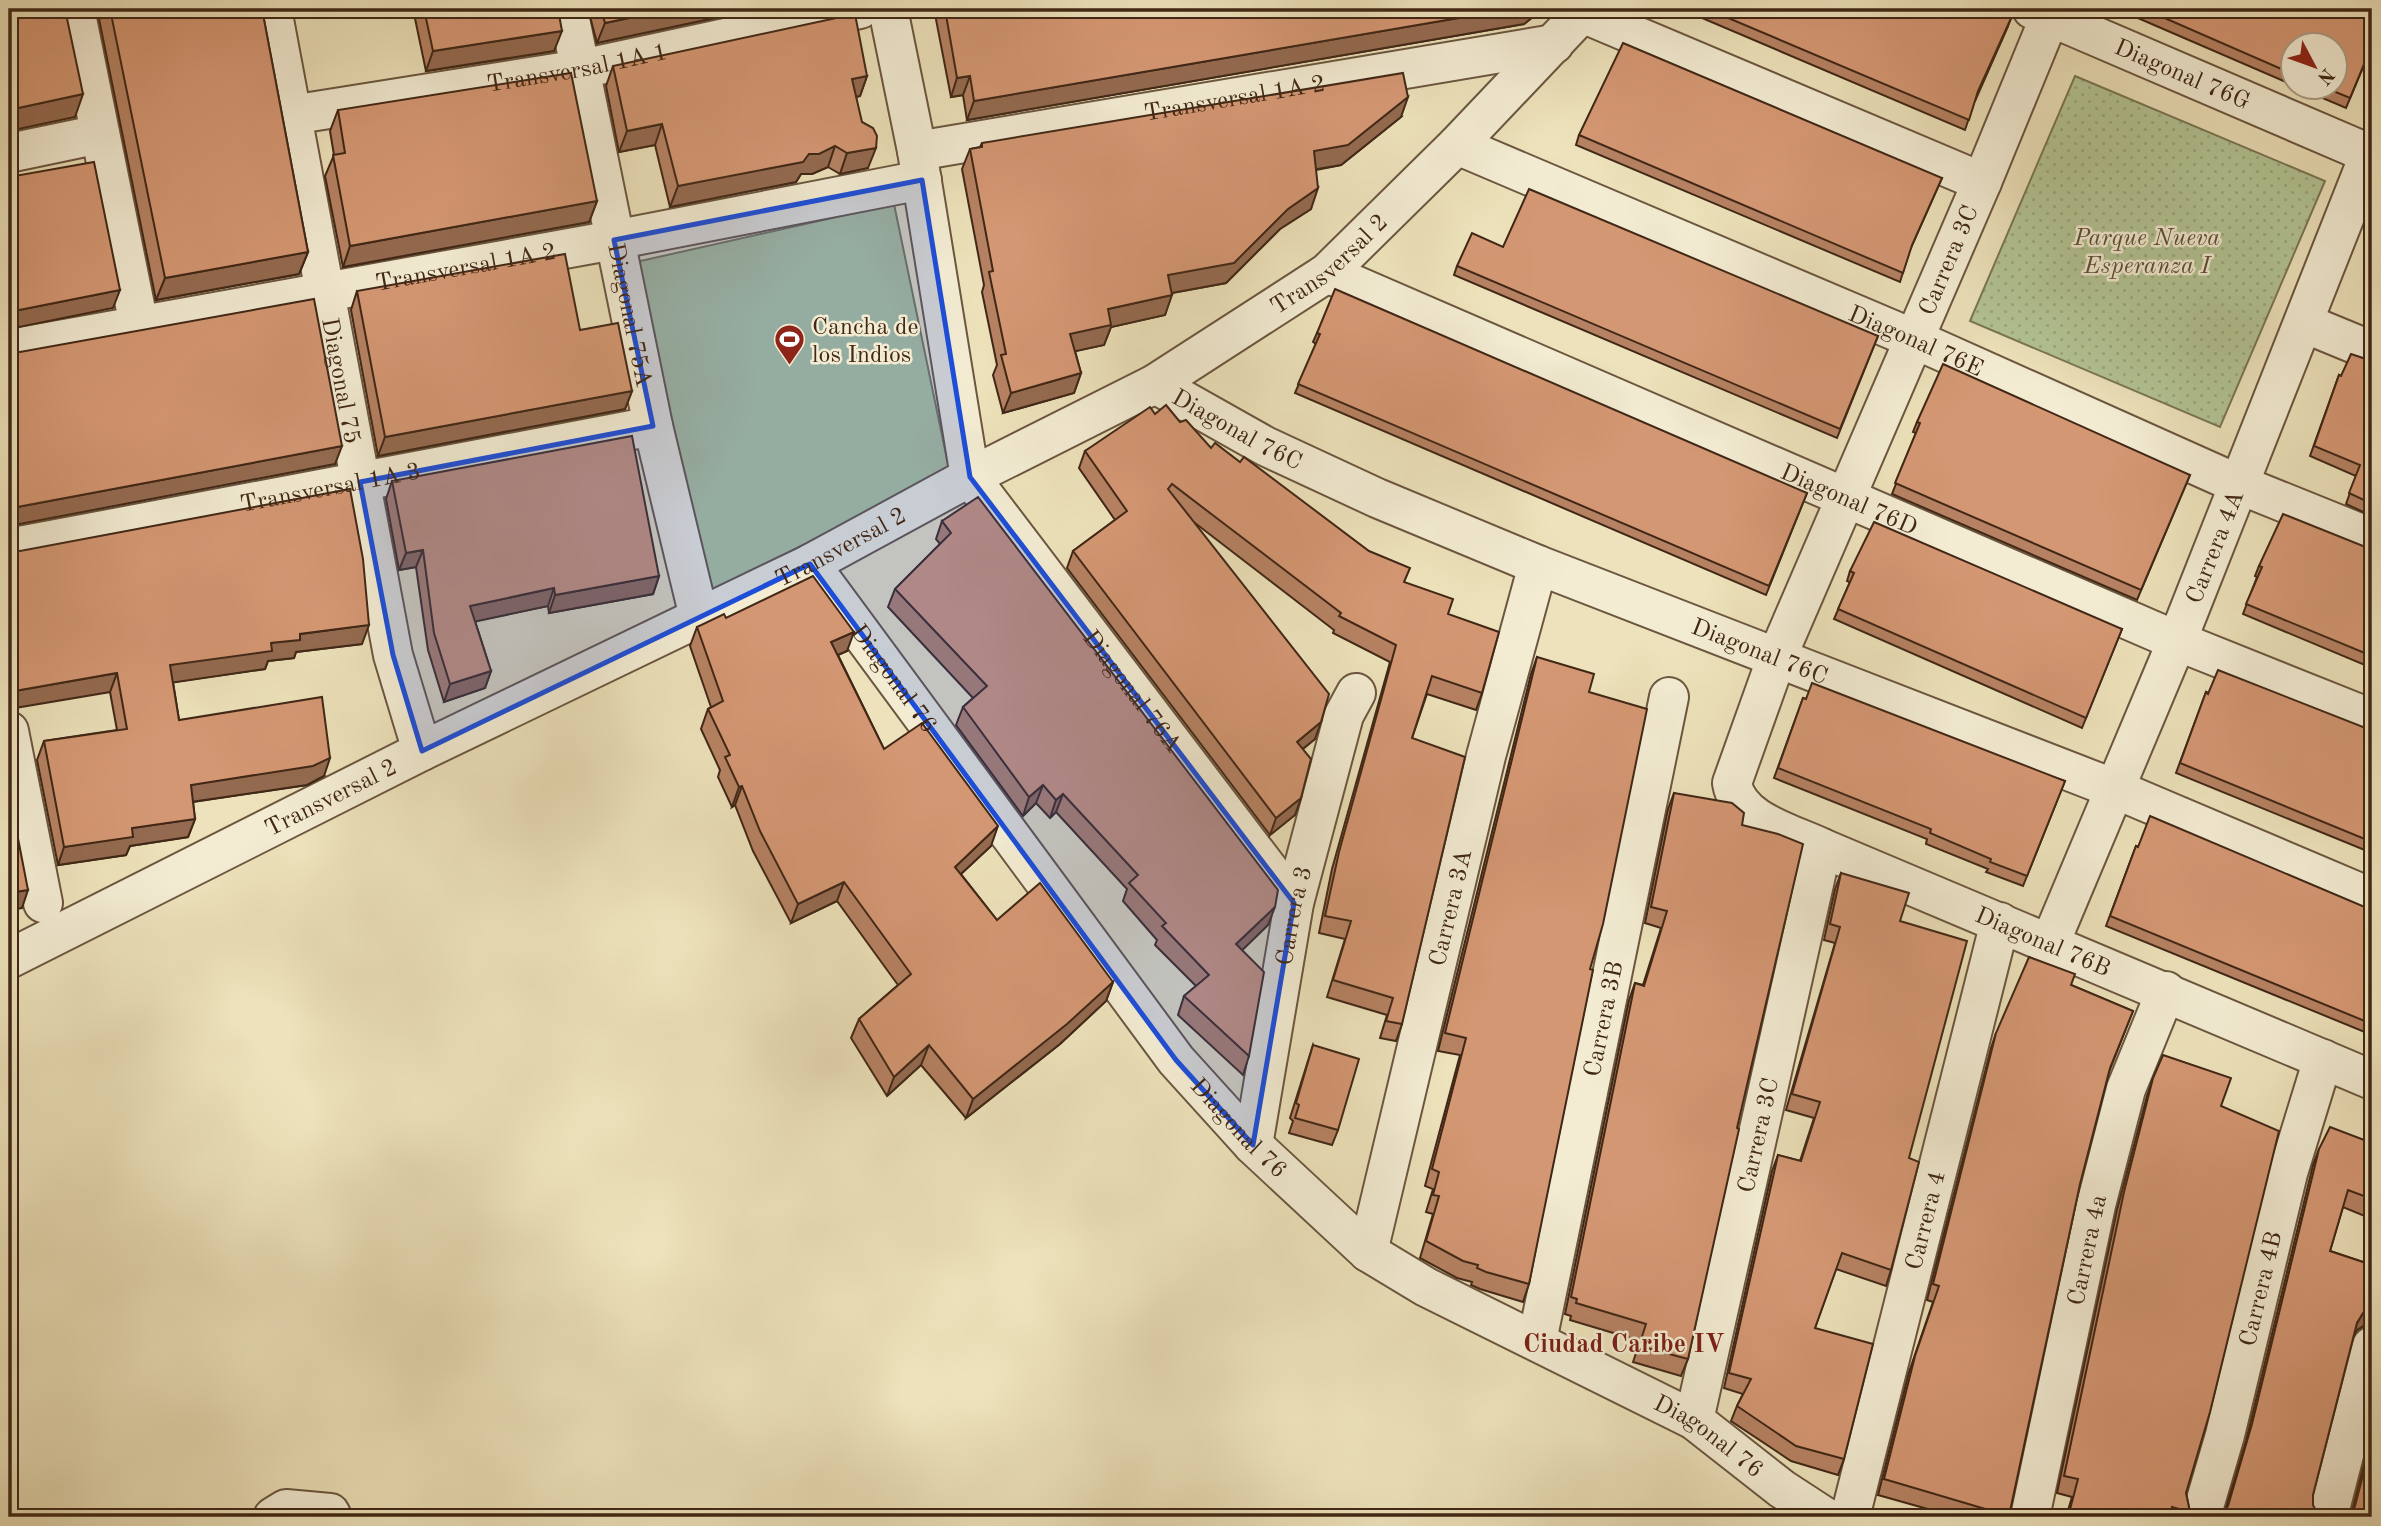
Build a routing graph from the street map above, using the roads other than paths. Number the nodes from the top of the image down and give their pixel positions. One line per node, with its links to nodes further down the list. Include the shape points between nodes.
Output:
1 (75, 9): 11 (street)
2 (272, 9): 10 (street, Diagonal 75)
3 (568, 9): 9 (street, Diagonal 75A)
4 (860, 9): 9 (street, Transversal 1A 1)
5 (888, 9): 15 (street)
6 (1584, 11): 8 (street, Transversal 2); 16 (street)
7 (2045, 11): 13 (street, Diagonal 76G); 16 (street, Carrera 3C)
8 (1554, 44): 12 (street, Transversal 2); 15 (street, Transversal 1A 2)
9 (580, 69): 10 (street, Transversal 1A 1); 17 (street, Diagonal 75A)
10 (291, 115): 19 (street, Diagonal 75)
11 (100, 134): 14 (street); 21 (street)
12 (1457, 145): 18 (street, Transversal 2); 22 (street, Diagonal 76E)
13 (2371, 152): 20 (street, Carrera 4A)
14 (9, 153)
15 (919, 166): 17 (street, Transversal 1A 2); 27 (street)
16 (1982, 182): 22 (street, Carrera 3C)
17 (614, 240): 19 (street, Transversal 1A 2); 26 (street, Diagonal 75A)
18 (1327, 273): 25 (street, Transversal 2); 30 (street, Diagonal 76D)
19 (326, 289): 21 (street, Transversal 1A 2); 28 (street, Diagonal 75)
20 (2304, 323): 24 (street); 29 (street, Carrera 4A)
21 (139, 325): 23 (street, Transversal 1A 2)
22 (1914, 339): 29 (street, Diagonal 76E); 30 (street, Carrera 3C)
23 (9, 349)
24 (2372, 351)
25 (1155, 384): 27 (street, Transversal 2); 34 (street, Diagonal 76C, via 1265,446)
26 (653, 426): 28 (street, Transversal 1A 3); 35 (street, Diagonal 75A)
27 (970, 477): 33 (street, Transversal 2); 48 (street, Diagonal 76A)
28 (360, 482): 32 (street, Transversal 1A 3); 42 (street, Diagonal 75, via 393,655)
29 (2238, 484): 31 (street, Diagonal 76E); 36 (street, Carrera 4A)
30 (1848, 498): 36 (street, Diagonal 76D); 37 (street, Carrera 3C)
31 (2372, 538)
32 (9, 548)
33 (810, 564): 35 (street, Transversal 2); 55 (street, Diagonal 76, via 1176,1060)
34 (1538, 565): 37 (street, Diagonal 76C); 56 (street, Carrera 3A, via 1486,756)
35 (698, 617): 42 (street, Transversal 2)
36 (2177, 641): 40 (street, Diagonal 76D); 44 (street, Carrera 4A)
37 (1777, 657): 43 (street, Carrera 3C); 44 (street, Diagonal 76C)
38 (1356, 693): 48 (street, Carrera 3, via 1344,715)
39 (1669, 698): 57 (street, Carrera 3B)
40 (2372, 719)
41 (9, 732): 47 (street)
42 (422, 751): 51 (street, Transversal 2)
43 (1732, 783): 45 (street, Diagonal 76B, via 1734,797 1752,815)
44 (2115, 789): 46 (street, Diagonal 76C); 50 (street, Carrera 4A)
45 (1822, 848): 49 (street, Diagonal 76B); 59 (street, Carrera 3C)
46 (2372, 898)
47 (43, 903)
48 (1294, 903): 55 (street, Carrera 3)
49 (2000, 922): 50 (street, Diagonal 76B); 62 (street, Carrera 4)
50 (2050, 943): 52 (street, Diagonal 76B)
51 (9, 959)
52 (2166, 991): 53 (street, Diagonal 76B); 63 (street, Carrera 4a, via 2123,1102 2096,1205)
53 (2323, 1059): 54 (street, Diagonal 76B); 64 (street, Carrera 4B, via 2288,1173)
54 (2372, 1080)
55 (1253, 1145): 56 (street, Diagonal 76)
56 (1368, 1252): 57 (street, Diagonal 76, via 1426,1287)
57 (1537, 1341): 59 (street, Diagonal 76)
58 (2372, 1346): 65 (street)
59 (1695, 1420): 62 (street, Diagonal 76)
60 (273, 1517): 61 (street, via 286,1509 330,1513)
61 (332, 1517)
62 (1830, 1517)
63 (2030, 1517)
64 (2201, 1517)
65 (2328, 1517)

